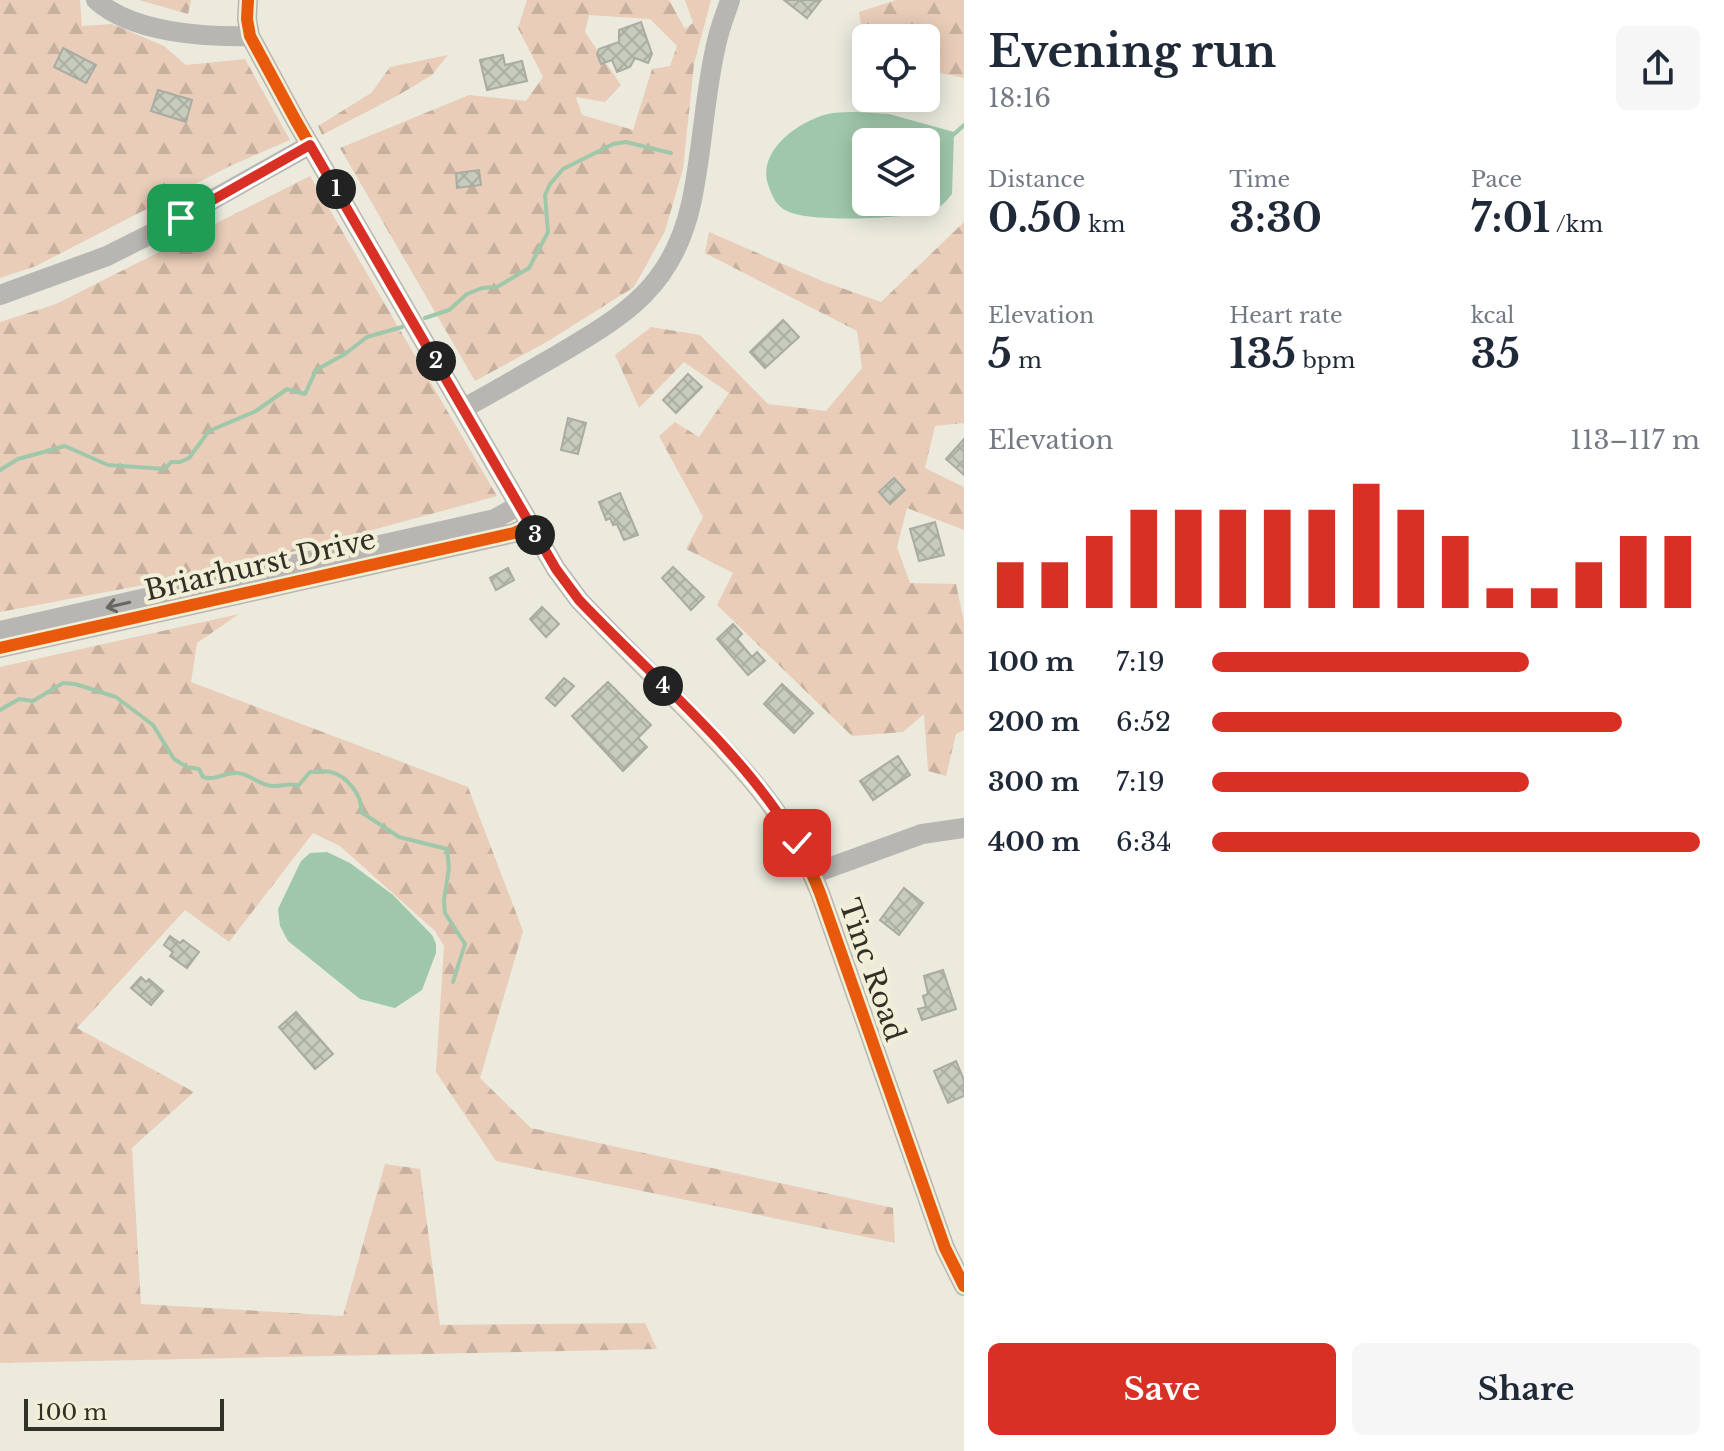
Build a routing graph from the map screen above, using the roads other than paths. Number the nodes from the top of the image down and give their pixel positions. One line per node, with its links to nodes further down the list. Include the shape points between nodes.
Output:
1 (96, 0): 4 (street, via 117,15 147,25 218,37)
2 (248, 0): 4 (street)
3 (730, 0): 7 (street, via 717,39 686,225 661,273 628,311 603,329)
4 (250, 36): 5 (street, Tinc Road)
5 (310, 145): 6 (street, via 119,251); 7 (street, Tinc Road)
6 (0, 295)
7 (464, 408): 8 (street, Tinc Road)
8 (519, 505): 9 (street, Tinc Road); 10 (street, Briarhurst Drive, one-way to 10, via 479,523)
9 (530, 526): 11 (street, Briarhurst Drive); 13 (street, Tinc Road, via 579,600 760,787)
10 (0, 631)
11 (0, 648)
12 (964, 828): 13 (street, via 922,834)
13 (812, 874): 14 (street, Tinc Road, via 940,1234)
14 (964, 1286)

